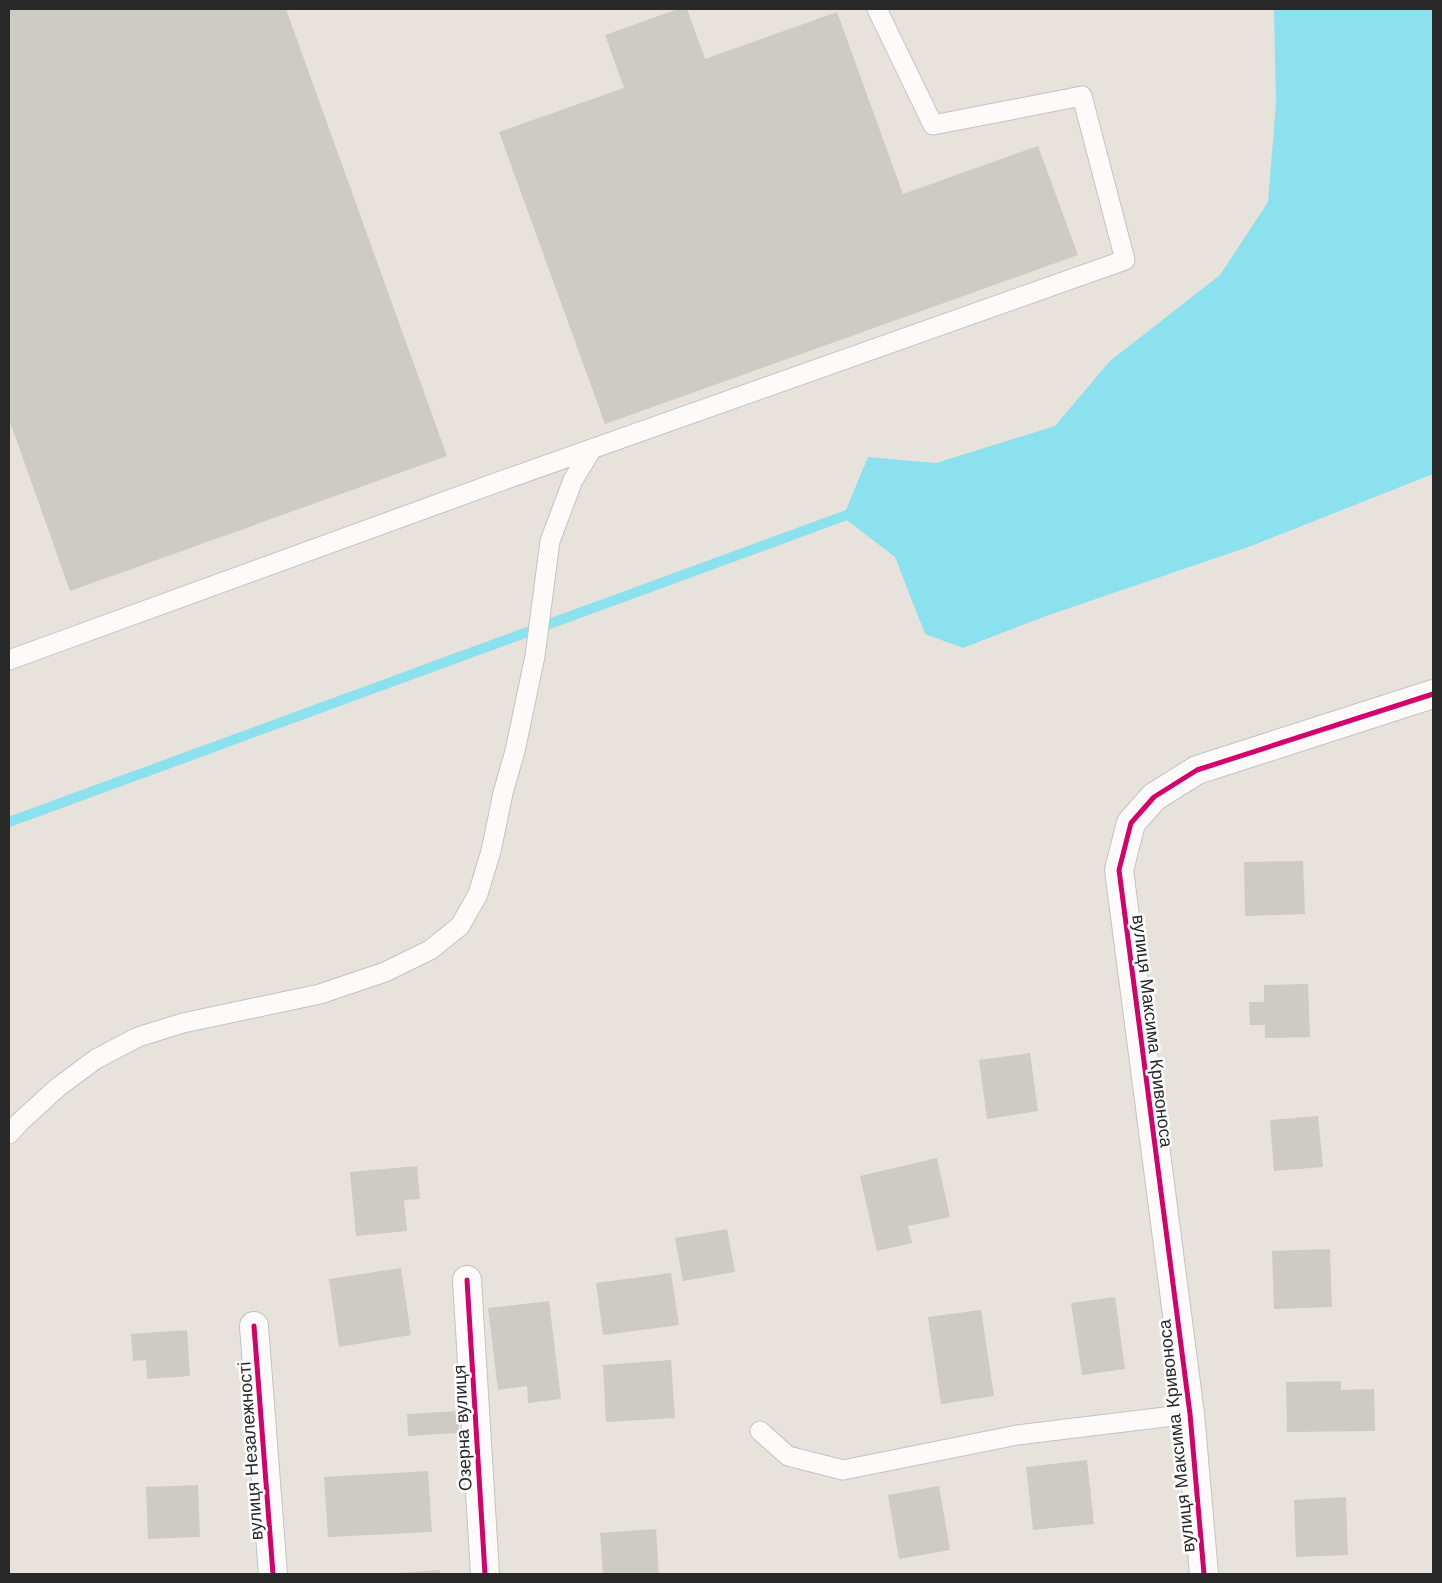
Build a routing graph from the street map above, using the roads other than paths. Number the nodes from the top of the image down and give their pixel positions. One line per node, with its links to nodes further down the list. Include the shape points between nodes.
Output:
1 (877, 9): 2 (lane, via 933,125 1082,96 1126,260)
2 (592, 449): 3 (lane); 5 (lane, via 573,480 550,541 535,656 492,851 478,894 460,926 430,950 385,972 320,994 183,1023 138,1037 96,1059 57,1088)
3 (9, 660)
4 (1433, 694): 8 (street, вулиця Максима Кривоноса, via 1197,770 1154,797 1131,823 1118,870)
5 (9, 1134)
6 (467, 1280): 11 (street, Озерна вулиця)
7 (254, 1326): 10 (street, вулиця Незалежності)
8 (1190, 1414): 9 (lane, via 1017,1435 843,1470 788,1456); 12 (street, вулиця Максима Кривоноса)
9 (760, 1431)
10 (273, 1574)
11 (485, 1574)
12 (1204, 1574)

